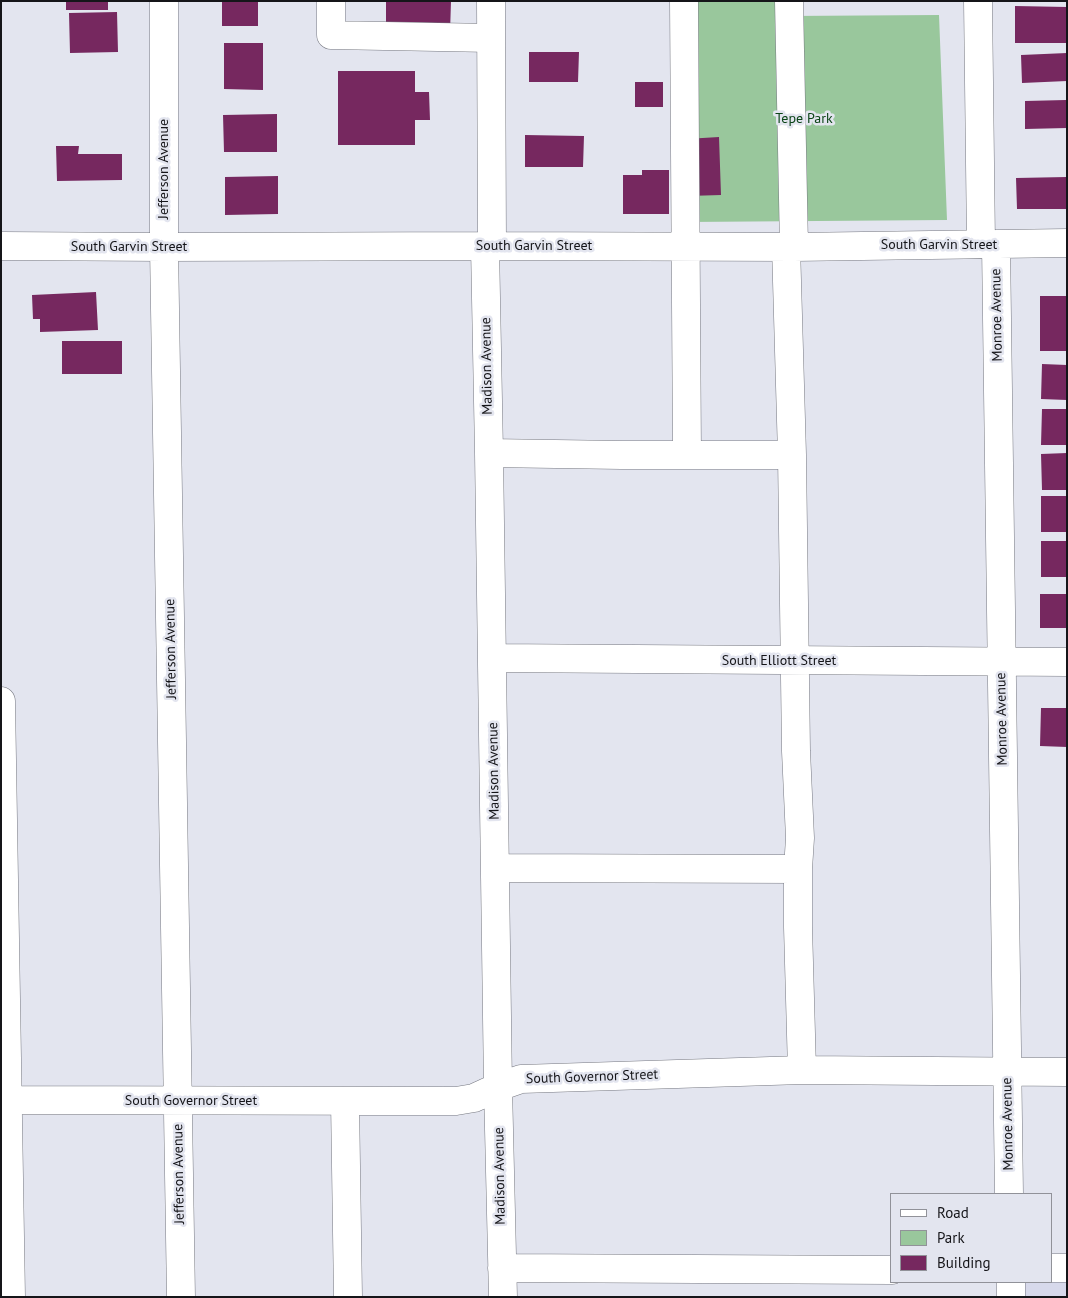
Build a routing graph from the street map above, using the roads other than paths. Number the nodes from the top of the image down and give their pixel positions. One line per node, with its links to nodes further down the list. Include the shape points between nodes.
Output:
1 (164, 1): 14 (street, Jefferson Avenue)
2 (331, 1): 7 (street, via 331,35)
3 (491, 1): 7 (street, Madison Avenue)
4 (684, 1): 12 (street)
5 (789, 1): 13 (street)
6 (978, 1): 9 (street, Monroe Avenue)
7 (491, 38): 11 (street, Madison Avenue)
8 (1067, 243): 9 (street, South Garvin Street)
9 (989, 245): 13 (street, South Garvin Street); 20 (street, Monroe Avenue)
10 (1, 246): 14 (street, South Garvin Street)
11 (488, 246): 12 (street, South Garvin Street); 14 (street, South Garvin Street); 15 (street, Madison Avenue)
12 (686, 246): 13 (street, South Garvin Street); 16 (street)
13 (790, 246): 17 (street)
14 (164, 247): 30 (street, Jefferson Avenue)
15 (489, 453): 16 (street); 18 (street, Madison Avenue)
16 (687, 454): 17 (street)
17 (792, 455): 19 (street)
18 (492, 658): 19 (street, South Elliott Street); 23 (street, Madison Avenue)
19 (795, 661): 20 (street, South Elliott Street); 24 (street)
20 (1001, 662): 21 (street, South Elliott Street); 26 (street, Monroe Avenue)
21 (1067, 662)
22 (1, 702): 29 (street)
23 (495, 868): 24 (street); 28 (street, Madison Avenue)
24 (798, 869): 25 (street)
25 (802, 1070): 26 (street, South Governor Street); 28 (street, South Governor Street, via 522,1079)
26 (1008, 1072): 27 (street, South Governor Street); 32 (street, Monroe Avenue)
27 (1067, 1072)
28 (498, 1087): 31 (street, South Governor Street, via 474,1098 456,1101); 33 (street, Madison Avenue)
29 (5, 1100): 30 (street, South Governor Street); 38 (street)
30 (178, 1101): 31 (street, South Governor Street); 39 (street, Jefferson Avenue)
31 (344, 1101): 40 (street)
32 (1009, 1193)
33 (502, 1268): 36 (street); 41 (street, Madison Avenue)
34 (1053, 1268): 35 (street)
35 (1067, 1268)
36 (890, 1270)
37 (1011, 1283): 42 (street)
38 (11, 1297)
39 (181, 1297)
40 (348, 1297)
41 (503, 1297)
42 (1011, 1297)

